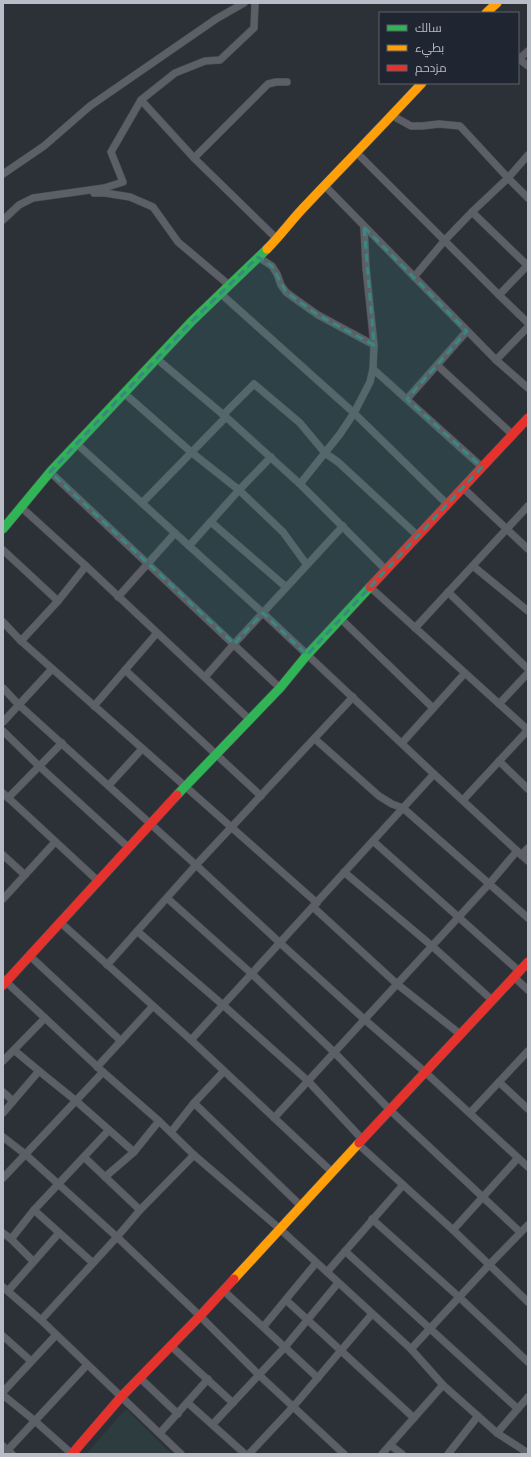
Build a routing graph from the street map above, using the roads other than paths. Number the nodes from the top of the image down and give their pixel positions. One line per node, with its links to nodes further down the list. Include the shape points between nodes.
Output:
1 (244, 3): 16 (street, via 216,19 90,106 44,146)
2 (255, 3): 11 (street, via 254,28 220,60 205,61 175,73)
3 (497, 3): 4 (street)
4 (487, 12)
5 (528, 51): 6 (street)
6 (519, 57)
7 (519, 59): 8 (street)
8 (528, 66)
9 (287, 82): 15 (street, via 268,84)
10 (421, 84): 12 (street)
11 (141, 100): 15 (street); 19 (street, via 112,152 122,182 104,188)
12 (390, 115): 13 (street); 17 (street, via 411,126 460,126)
13 (357, 153): 18 (street); 25 (street)
14 (528, 155): 17 (street)
15 (194, 158): 24 (street)
16 (3, 174)
17 (508, 178): 20 (street); 21 (street)
18 (324, 185): 23 (street); 24 (street)
19 (64, 194): 22 (street, via 33,198 19,205); 29 (street, via 105,193 130,196 153,207 178,242)
20 (528, 198)
21 (472, 212): 25 (street); 27 (street)
22 (3, 220)
23 (364, 227): 28 (street); 35 (street)
24 (277, 239): 26 (street)
25 (445, 240): 28 (street); 31 (street)
26 (258, 257): 29 (street); 35 (street, via 272,266 286,292 318,315)
27 (528, 266): 31 (street)
28 (414, 277): 34 (street)
29 (229, 285): 30 (street)
30 (220, 293): 36 (street); 43 (street)
31 (499, 295): 32 (street)
32 (528, 322)
33 (528, 327): 37 (street)
34 (467, 331): 37 (street); 38 (street)
35 (374, 345): 39 (street)
36 (157, 359): 41 (street); 44 (street)
37 (496, 360): 40 (street)
38 (437, 365): 42 (street); 46 (street)
39 (373, 369): 42 (street); 43 (street, via 370,382)
40 (528, 388)
41 (124, 393): 47 (street); 48 (street)
42 (407, 399): 51 (street)
43 (354, 413): 49 (street); 57 (street)
44 (225, 416): 48 (street); 49 (street, via 254,384 300,423); 50 (street)
45 (528, 418): 46 (street)
46 (513, 435): 51 (street)
47 (77, 444): 52 (street); 56 (street)
48 (191, 452): 55 (street); 56 (street)
49 (325, 453): 53 (street); 65 (street)
50 (271, 457): 53 (street); 55 (street)
51 (482, 467): 54 (street)
52 (50, 472): 59 (street); 69 (street)
53 (300, 484): 61 (street)
54 (463, 488): 57 (street); 63 (street)
55 (239, 490): 60 (street); 70 (street, via 283,532)
56 (142, 503): 64 (street)
57 (447, 504): 65 (street)
58 (528, 506): 63 (street)
59 (21, 507): 62 (street); 71 (street)
60 (211, 522): 66 (street); 74 (street)
61 (343, 526): 70 (street); 73 (street)
62 (3, 529)
63 (507, 529): 67 (street); 72 (street)
64 (175, 533): 66 (street); 69 (street)
65 (418, 536): 73 (street)
66 (189, 546): 80 (street)
67 (528, 549)
68 (3, 550): 78 (street)
69 (148, 563): 77 (street); 86 (street)
70 (307, 565): 74 (street)
71 (86, 566): 77 (street); 78 (street)
72 (473, 566): 76 (street); 79 (street)
73 (386, 570): 75 (street)
74 (286, 587): 80 (street)
75 (370, 587): 81 (street); 83 (street)
76 (448, 592): 83 (street); 89 (street)
77 (118, 597): 84 (street)
78 (58, 601): 85 (street)
79 (528, 612)
80 (263, 613): 86 (street); 87 (street)
81 (341, 619): 87 (street); 100 (street)
82 (3, 622): 85 (street)
83 (415, 628): 91 (street)
84 (156, 633): 90 (street); 93 (street)
85 (21, 641): 88 (street)
86 (234, 644): 93 (street); 95 (street)
87 (307, 655): 95 (street); 96 (street)
88 (52, 669): 97 (street); 99 (street)
89 (528, 669)
90 (126, 670): 99 (street); 109 (street)
91 (464, 673): 98 (street); 100 (street)
92 (528, 673): 98 (street)
93 (204, 677): 101 (street)
94 (3, 688): 97 (street)
95 (280, 688): 101 (street)
96 (353, 697): 105 (street); 107 (street)
97 (19, 704): 102 (street); 106 (street)
98 (499, 704): 103 (street)
99 (94, 706): 108 (street)
100 (433, 708): 107 (street)
101 (249, 719): 109 (street)
102 (3, 722)
103 (528, 730): 110 (street)
104 (3, 731): 111 (street)
105 (315, 739): 117 (street); 119 (street, via 379,796)
106 (62, 743): 111 (street); 113 (street)
107 (402, 743): 112 (street)
108 (142, 749): 113 (street); 114 (street)
109 (216, 754): 114 (street); 117 (street)
110 (500, 761): 115 (street); 118 (street)
111 (39, 766): 116 (street); 124 (street)
112 (434, 774): 118 (street); 119 (street)
113 (109, 785): 120 (street)
114 (185, 786): 120 (street); 121 (street)
115 (528, 789)
116 (6, 796): 123 (street)
117 (261, 796): 121 (street)
118 (463, 800): 126 (street)
119 (403, 808): 122 (street); 133 (street)
120 (152, 824): 124 (street); 129 (street)
121 (232, 827): 129 (street); 136 (street)
122 (373, 841): 130 (street); 137 (street)
123 (55, 842): 131 (street); 132 (street)
124 (129, 848): 132 (street)
125 (528, 848): 126 (street)
126 (519, 853): 128 (street); 133 (street)
127 (3, 855): 131 (street)
128 (528, 861)
129 (196, 865): 134 (street); 141 (street)
130 (344, 872): 136 (street); 142 (street)
131 (25, 875): 135 (street)
132 (98, 881): 139 (street)
133 (489, 884): 137 (street); 138 (street)
134 (167, 898): 140 (street); 146 (street)
135 (3, 899)
136 (315, 905): 141 (street); 149 (street)
137 (459, 916): 142 (street); 147 (street)
138 (528, 918)
139 (60, 922): 143 (street); 145 (street)
140 (137, 931): 145 (street); 152 (street)
141 (279, 942): 146 (street); 155 (street)
142 (432, 946): 149 (street); 151 (street)
143 (30, 956): 148 (street); 158 (street)
144 (528, 962): 147 (street)
145 (107, 965): 153 (street)
146 (252, 974): 152 (street); 160 (street)
147 (517, 974): 150 (street); 151 (street)
148 (4, 982): 154 (street)
149 (397, 984): 155 (street); 156 (street)
150 (528, 990)
151 (492, 1000): 156 (street)
152 (223, 1005): 157 (street); 167 (street)
153 (153, 1006): 157 (street); 158 (street)
154 (44, 1018): 159 (street); 163 (street)
155 (364, 1019): 160 (street); 166 (street)
156 (460, 1034): 166 (street)
157 (191, 1040): 165 (street)
158 (121, 1041): 163 (street)
159 (14, 1050): 162 (street); 164 (street)
160 (334, 1052): 167 (street); 174 (street)
161 (528, 1052): 168 (street)
162 (3, 1061)
163 (100, 1069): 170 (street); 178 (street)
164 (39, 1071): 170 (street); 171 (street)
165 (224, 1071): 172 (street); 177 (street)
166 (425, 1072): 174 (street); 176 (street)
167 (308, 1081): 177 (street); 182 (street)
168 (499, 1082): 173 (street); 176 (street)
169 (3, 1092): 171 (street)
170 (75, 1100): 179 (street); 184 (street)
171 (13, 1101): 175 (street)
172 (194, 1103): 180 (street); 195 (street)
173 (528, 1109)
174 (390, 1110): 182 (street); 194 (street)
175 (3, 1113)
176 (470, 1113): 187 (street)
177 (274, 1118): 189 (street)
178 (159, 1121): 180 (street); 183 (street)
179 (109, 1130): 183 (street); 186 (street)
180 (170, 1132): 185 (street)
181 (3, 1137): 184 (street)
182 (360, 1142): 189 (street); 193 (street)
183 (134, 1152): 190 (street)
184 (26, 1154): 191 (street); 192 (street)
185 (194, 1155): 197 (street); 200 (street)
186 (84, 1157): 190 (street); 192 (street)
187 (518, 1158): 188 (street); 194 (street)
188 (528, 1167)
189 (332, 1172): 195 (street)
190 (105, 1177): 197 (street)
191 (3, 1178)
192 (59, 1184): 196 (street); 205 (street)
193 (403, 1185): 198 (street); 201 (street)
194 (483, 1197): 201 (street); 202 (street)
195 (301, 1206): 200 (street)
196 (34, 1210): 204 (street); 206 (street)
197 (140, 1210): 205 (street)
198 (372, 1220): 207 (street); 216 (street)
199 (528, 1225): 202 (street)
200 (280, 1229): 210 (street); 215 (street)
201 (452, 1230): 211 (street)
202 (520, 1232): 211 (street)
203 (3, 1233): 206 (street)
204 (59, 1233): 208 (street); 209 (street)
205 (117, 1237): 209 (street); 220 (street)
206 (12, 1239): 208 (street)
207 (345, 1251): 212 (street); 224 (street)
208 (34, 1261): 214 (street)
209 (93, 1263): 222 (street)
210 (316, 1263): 212 (street); 217 (street)
211 (489, 1265): 216 (street); 218 (street)
212 (327, 1272): 213 (street)
213 (338, 1283): 219 (street); 221 (street)
214 (5, 1289): 222 (street)
215 (224, 1291): 220 (street); 223 (street)
216 (459, 1297): 224 (street); 232 (street)
217 (286, 1300): 221 (street); 223 (street)
218 (528, 1302)
219 (372, 1314): 229 (street); 230 (street)
220 (200, 1316): 227 (street); 234 (street)
221 (307, 1319): 228 (street); 230 (street)
222 (41, 1320): 225 (street)
223 (264, 1326): 228 (street)
224 (430, 1329): 229 (street); 246 (street)
225 (56, 1335): 231 (street); 233 (street)
226 (4, 1340): 231 (street)
227 (172, 1346): 235 (street); 237 (street)
228 (285, 1347): 234 (street); 236 (street)
229 (411, 1349): 238 (street)
230 (342, 1350): 236 (street); 249 (street)
231 (31, 1362): 239 (street)
232 (528, 1362)
233 (87, 1365): 241 (street); 250 (street)
234 (259, 1375): 244 (street); 245 (street)
235 (140, 1378): 241 (street); 247 (street)
236 (318, 1378): 245 (street)
237 (208, 1379): 243 (street); 244 (street)
238 (443, 1385): 248 (street); 249 (street)
239 (3, 1392)
240 (3, 1395): 250 (street)
241 (122, 1397): 252 (street); 257 (street)
242 (528, 1398): 246 (street)
243 (188, 1403): 247 (street); 251 (street)
244 (233, 1403): 251 (street)
245 (293, 1407): 260 (street); 261 (street)
246 (518, 1409): 253 (street)
247 (178, 1414): 252 (street)
248 (478, 1416): 253 (street); 256 (street)
249 (414, 1418): 254 (street)
250 (35, 1421): 255 (street); 257 (street)
251 (213, 1424): 259 (street)
252 (160, 1433): 258 (street)
253 (496, 1433): 264 (street)
254 (390, 1445): 262 (street); 263 (street)
255 (7, 1451)
256 (452, 1452)
257 (72, 1454)
258 (181, 1454)
259 (245, 1454)
260 (249, 1454)
261 (344, 1454)
262 (382, 1454)
263 (402, 1454)
264 (528, 1454)

